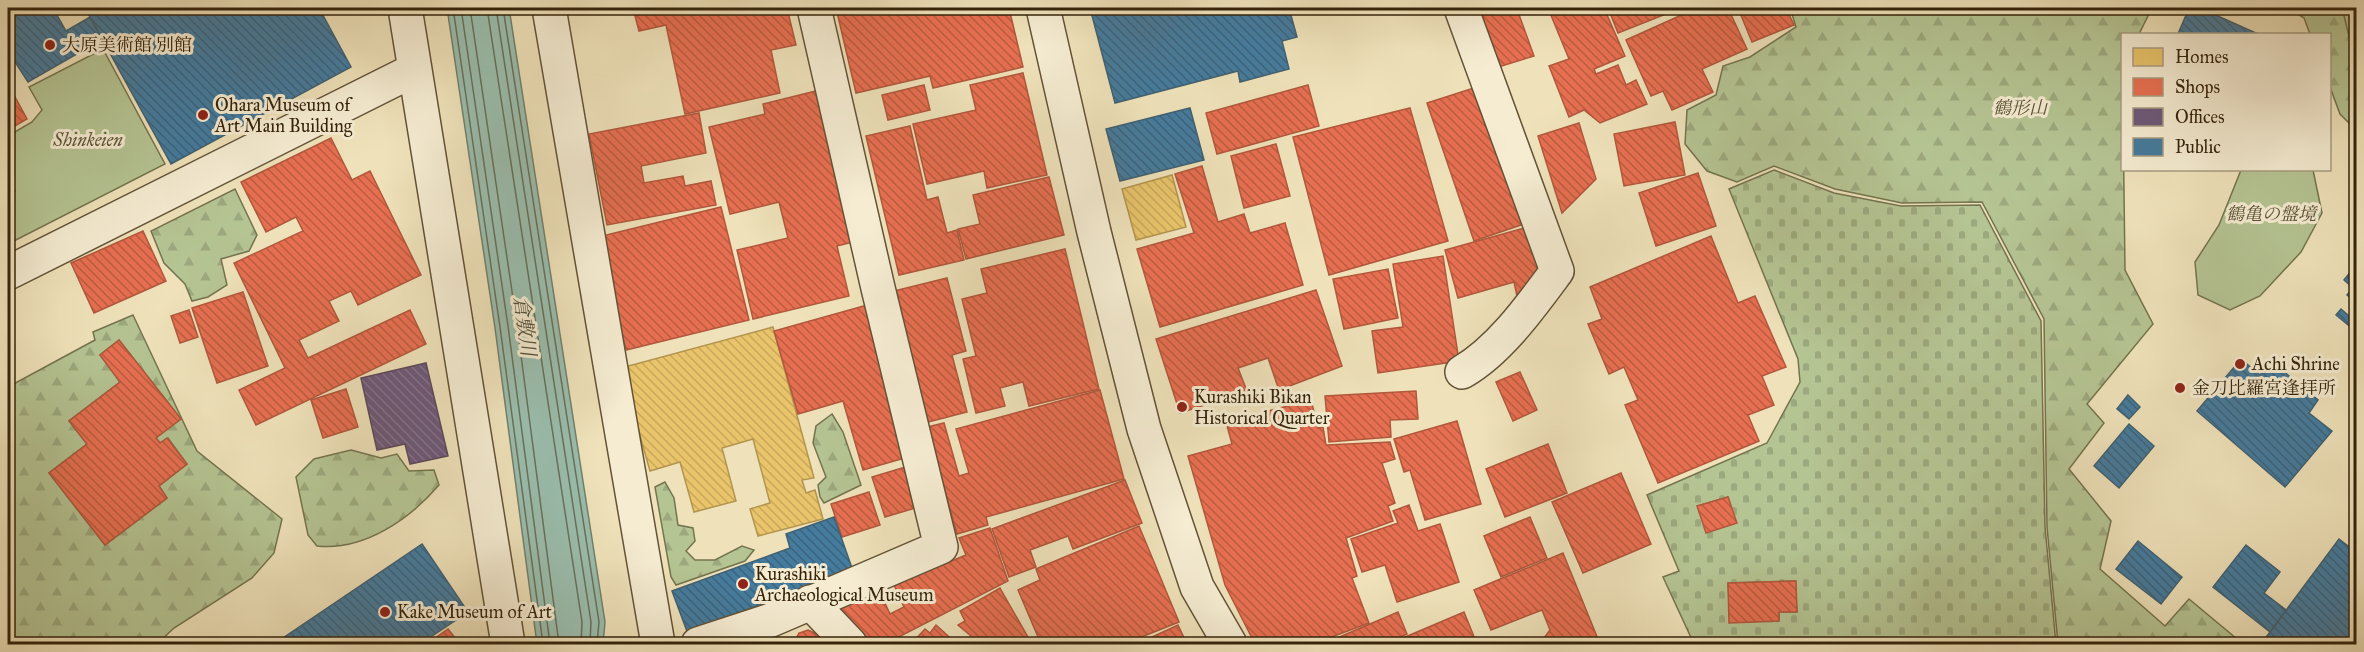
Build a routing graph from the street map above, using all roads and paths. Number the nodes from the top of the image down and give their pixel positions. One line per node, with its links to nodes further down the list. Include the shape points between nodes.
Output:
1 (405, 8): 6 (street)
2 (549, 8): 12 (street)
3 (814, 8): 9 (street, via 941,547)
4 (1042, 8): 15 (street, via 1144,429 1197,587)
5 (1461, 8): 8 (street, via 1557,271 1524,315 1476,364)
6 (414, 70): 7 (street); 11 (street)
7 (8, 273)
8 (1462, 372)
9 (810, 602): 10 (street); 14 (street)
10 (771, 632): 13 (street)
11 (508, 645)
12 (658, 645)
13 (698, 645)
14 (850, 645)
15 (1230, 645)

